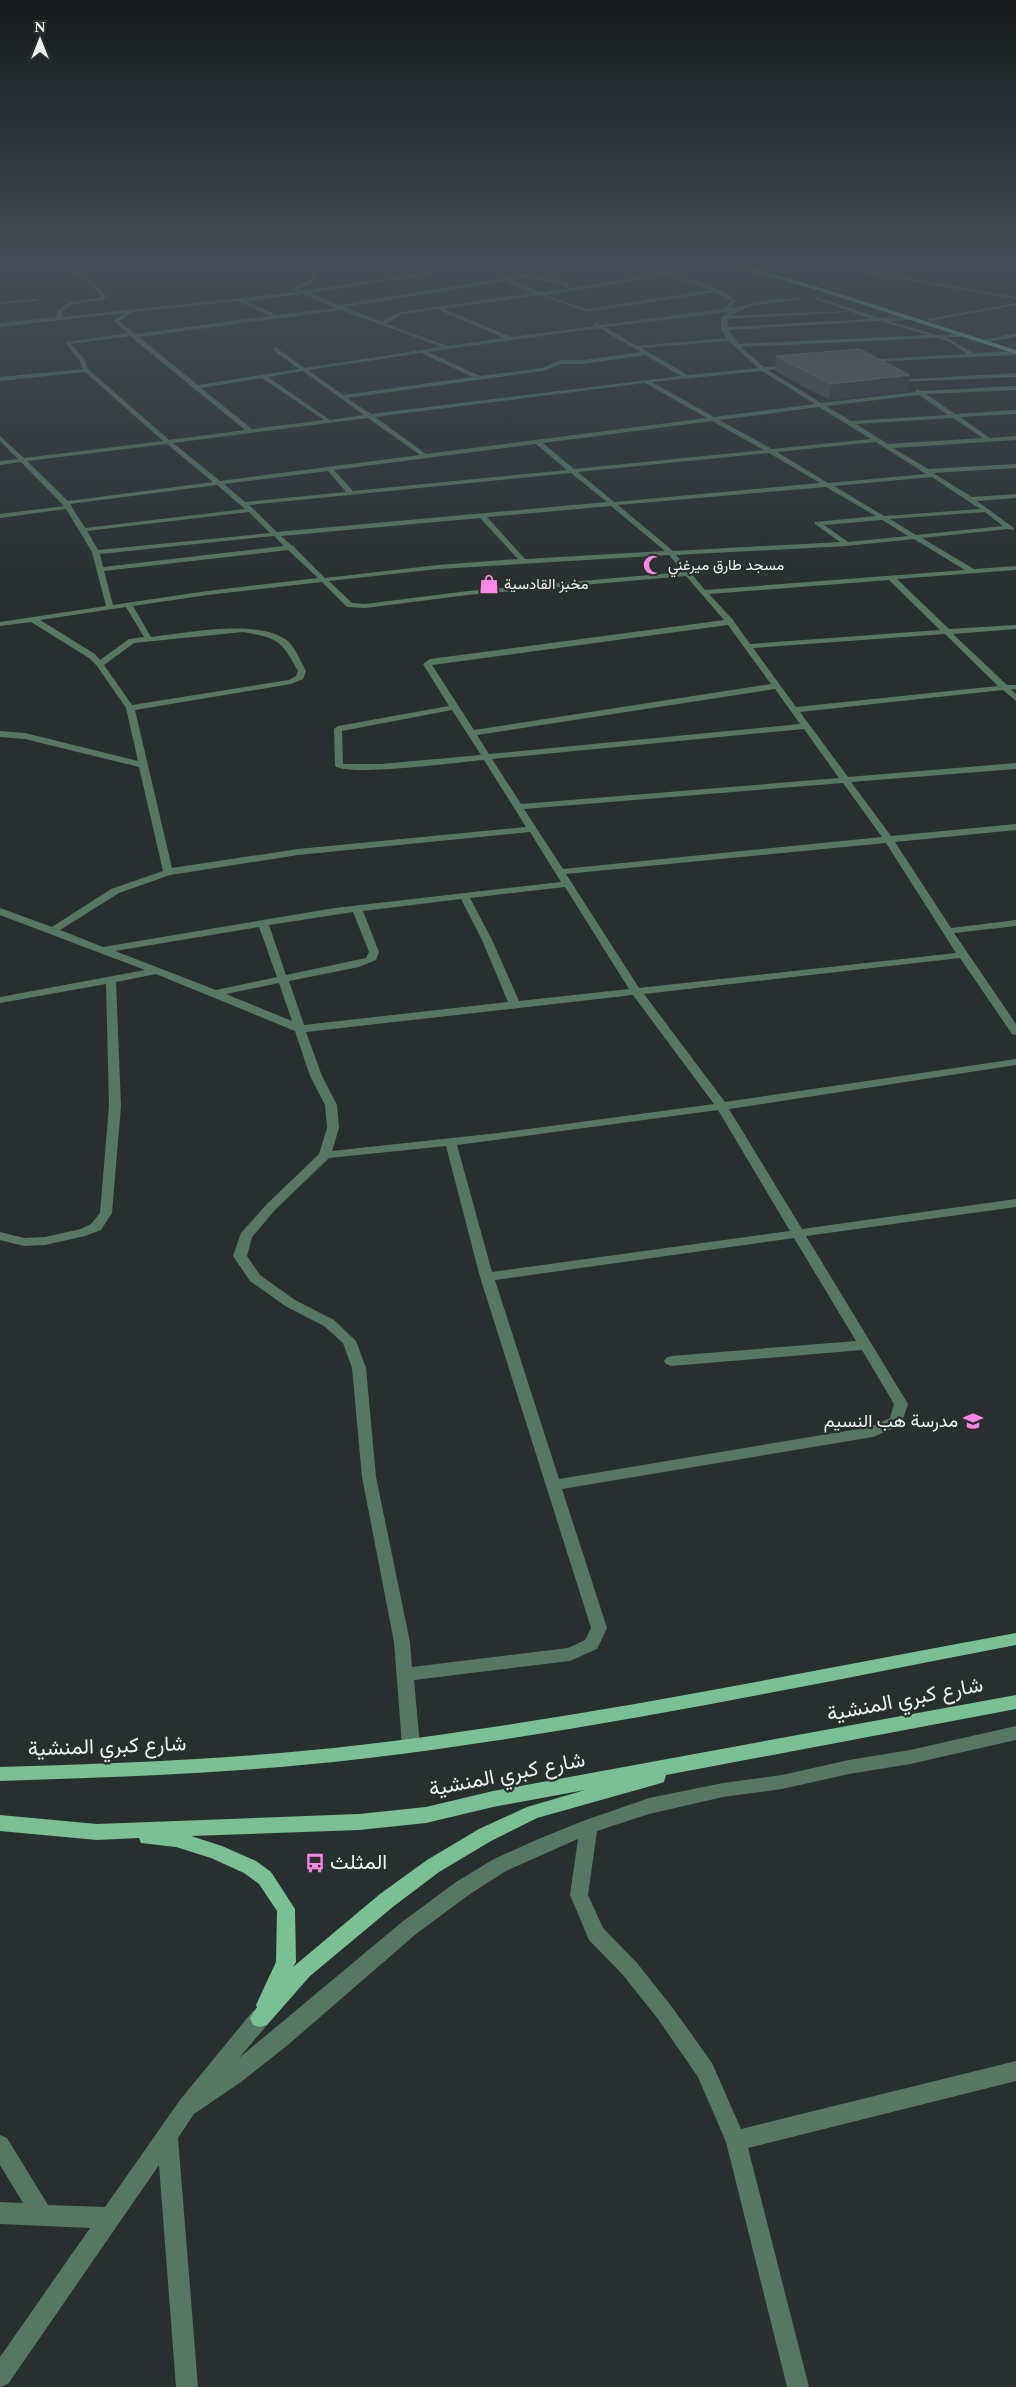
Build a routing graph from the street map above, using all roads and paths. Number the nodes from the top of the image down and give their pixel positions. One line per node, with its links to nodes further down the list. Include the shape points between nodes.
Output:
1 (73, 371): 16 (street)
2 (88, 371): 35 (street)
3 (178, 371): 19 (street)
4 (289, 371): 13 (street)
5 (306, 371): 22 (street)
6 (466, 371): 15 (street)
7 (526, 371): 15 (street)
8 (678, 371): 14 (street)
9 (734, 371): 14 (street)
10 (768, 371): 23 (street)
11 (1016, 374): 17 (street)
12 (891, 375): 17 (street)
13 (263, 376): 19 (street); 28 (street)
14 (687, 377): 18 (street)
15 (480, 378): 22 (street)
16 (0, 379)
17 (899, 380): 21 (street)
18 (647, 382): 26 (street); 27 (street)
19 (197, 387): 30 (street)
20 (1016, 388): 21 (street)
21 (918, 392): 23 (street); 25 (street)
22 (342, 397): 26 (street)
23 (820, 405): 27 (street); 29 (street)
24 (1016, 412): 25 (street)
25 (953, 416): 29 (street); 33 (street)
26 (372, 417): 28 (street); 39 (street)
27 (714, 419): 36 (street); 38 (street)
28 (330, 422): 30 (street)
29 (850, 423): 34 (street)
30 (251, 432): 35 (street)
31 (0, 438): 40 (street)
32 (1016, 438): 33 (street)
33 (988, 439): 37 (street)
34 (879, 440): 37 (street); 38 (street)
35 (168, 442): 40 (street); 46 (street)
36 (538, 442): 39 (street); 44 (street)
37 (888, 446): 45 (street)
38 (769, 450): 44 (street); 47 (street)
39 (425, 456): 43 (street)
40 (22, 461): 41 (street); 52 (street)
41 (0, 463)
42 (1016, 466): 45 (street)
43 (330, 469): 46 (street); 48 (street)
44 (571, 470): 48 (street); 53 (street)
45 (931, 473): 47 (street); 50 (street)
46 (218, 483): 51 (street); 52 (street)
47 (827, 486): 53 (street); 58 (street)
48 (350, 492): 51 (street)
49 (1016, 496): 50 (street)
50 (972, 499): 55 (street)
51 (244, 504): 54 (street)
52 (67, 505): 56 (street); 60 (street)
53 (616, 505): 57 (street); 66 (street)
54 (250, 510): 60 (street); 61 (street)
55 (987, 510): 58 (street); 59 (street)
56 (0, 516)
57 (483, 516): 61 (street); 67 (street)
58 (884, 519): 62 (street); 63 (street, via 817,523)
59 (1014, 529): 62 (street)
60 (82, 530): 65 (street)
61 (276, 534): 64 (street); 65 (street)
62 (916, 538): 63 (street); 70 (street)
63 (847, 544): 66 (street)
64 (292, 547): 69 (street); 73 (street)
65 (96, 552): 69 (street)
66 (672, 554): 67 (street); 71 (street)
67 (522, 561): 73 (street)
68 (1016, 568): 70 (street)
69 (102, 569): 76 (street)
70 (972, 571): 72 (street)
71 (688, 574): 73 (street, via 359,606 347,603); 74 (street)
72 (890, 577): 74 (street); 81 (street)
73 (324, 579): 75 (street)
74 (703, 592): 78 (street)
75 (128, 604): 76 (street); 82 (street)
76 (110, 607): 77 (street)
77 (32, 619): 79 (street); 84 (street, via 76,645)
78 (730, 622): 83 (street); 89 (street, via 428,662)
79 (0, 624)
80 (1016, 627): 81 (street)
81 (945, 632): 83 (street); 86 (street)
82 (148, 638): 84 (street, via 127,643); 90 (street, via 243,630 262,633 282,640 289,647 302,674 291,682)
83 (748, 646): 85 (street)
84 (100, 664): 90 (street)
85 (777, 686): 91 (street); 93 (street)
86 (1004, 687): 87 (street); 88 (street); 91 (street)
87 (1016, 687)
88 (1016, 699)
89 (455, 707): 93 (street); 95 (street, via 338,729 339,766 353,768)
90 (130, 708): 96 (street)
91 (795, 710): 92 (street)
92 (807, 726): 95 (street); 98 (street)
93 (473, 733): 95 (street)
94 (0, 734): 96 (street, via 25,736)
95 (488, 757): 99 (street)
96 (143, 765): 103 (street)
97 (1016, 766): 98 (street)
98 (844, 779): 99 (street); 102 (street)
99 (519, 807): 101 (street)
100 (1016, 827): 102 (street)
101 (533, 828): 103 (street, via 298,852); 104 (street)
102 (889, 840): 104 (street); 111 (street)
103 (168, 872): 112 (street, via 115,891)
104 (559, 872): 105 (street)
105 (566, 884): 106 (street); 118 (street)
106 (464, 896): 107 (street); 121 (street)
107 (357, 909): 109 (street); 117 (street, via 374,952 371,960)
108 (0, 911): 112 (street)
109 (263, 923): 113 (street); 117 (street)
110 (1016, 923): 111 (street)
111 (948, 930): 114 (street)
112 (51, 932): 113 (street)
113 (103, 950): 115 (street)
114 (963, 955): 118 (street); 123 (street)
115 (157, 971): 116 (street); 119 (street)
116 (111, 979): 120 (street); 130 (street, via 115,1106 106,1214 96,1226 85,1232 45,1242 24,1242)
117 (282, 980): 119 (street); 122 (street)
118 (636, 991): 121 (street); 125 (street)
119 (215, 993): 122 (street)
120 (0, 1000)
121 (515, 1005): 122 (street)
122 (300, 1029): 127 (street, via 316,1076 331,1105 333,1128)
123 (1016, 1032)
124 (1016, 1062): 125 (street)
125 (722, 1107): 126 (street); 129 (street)
126 (451, 1144): 127 (street); 131 (street)
127 (325, 1155): 136 (street, via 246,1236 240,1256 255,1278 290,1303 329,1323 349,1341 359,1368 368,1478)
128 (1016, 1203): 129 (street)
129 (799, 1233): 131 (street); 132 (street)
130 (0, 1236)
131 (487, 1277): 134 (street)
132 (866, 1345): 133 (street); 134 (street, via 901,1404 896,1421 873,1432)
133 (671, 1361)
134 (554, 1485): 136 (street, via 599,1628 591,1644 570,1654)
135 (1016, 1639): 139 (main road, شارع كبري المنشية, via 498,1734)
136 (406, 1674): 139 (street)
137 (1016, 1702): 140 (main road, شارع كبري المنشية)
138 (1016, 1733): 143 (street, via 910,1757 704,1794 649,1806)
139 (411, 1745): 141 (main road, شارع كبري المنشية, via 210,1765)
140 (727, 1757): 144 (main road, شارع كبري المنشية, via 493,1799 426,1815 359,1822); 145 (main road, via 533,1812 485,1834 386,1900 303,1970)
141 (0, 1774)
142 (0, 1823): 144 (main road, شارع كبري المنشية)
143 (589, 1826): 147 (street, via 500,1865 463,1888 409,1928 234,2076); 149 (street, via 580,1895 596,1934 630,1969 705,2070)
144 (97, 1832): 145 (main road, via 176,1839 216,1852 264,1878 286,1909 286,1962)
145 (260, 2018): 147 (street)
146 (1016, 2071): 149 (street)
147 (186, 2107): 148 (street)
148 (167, 2135): 153 (street); 155 (street)
149 (736, 2141): 156 (street)
150 (0, 2145): 152 (street)
151 (0, 2213): 152 (street)
152 (42, 2215): 153 (street)
153 (110, 2218): 154 (street)
154 (0, 2376)
155 (187, 2387)
156 (798, 2387)

